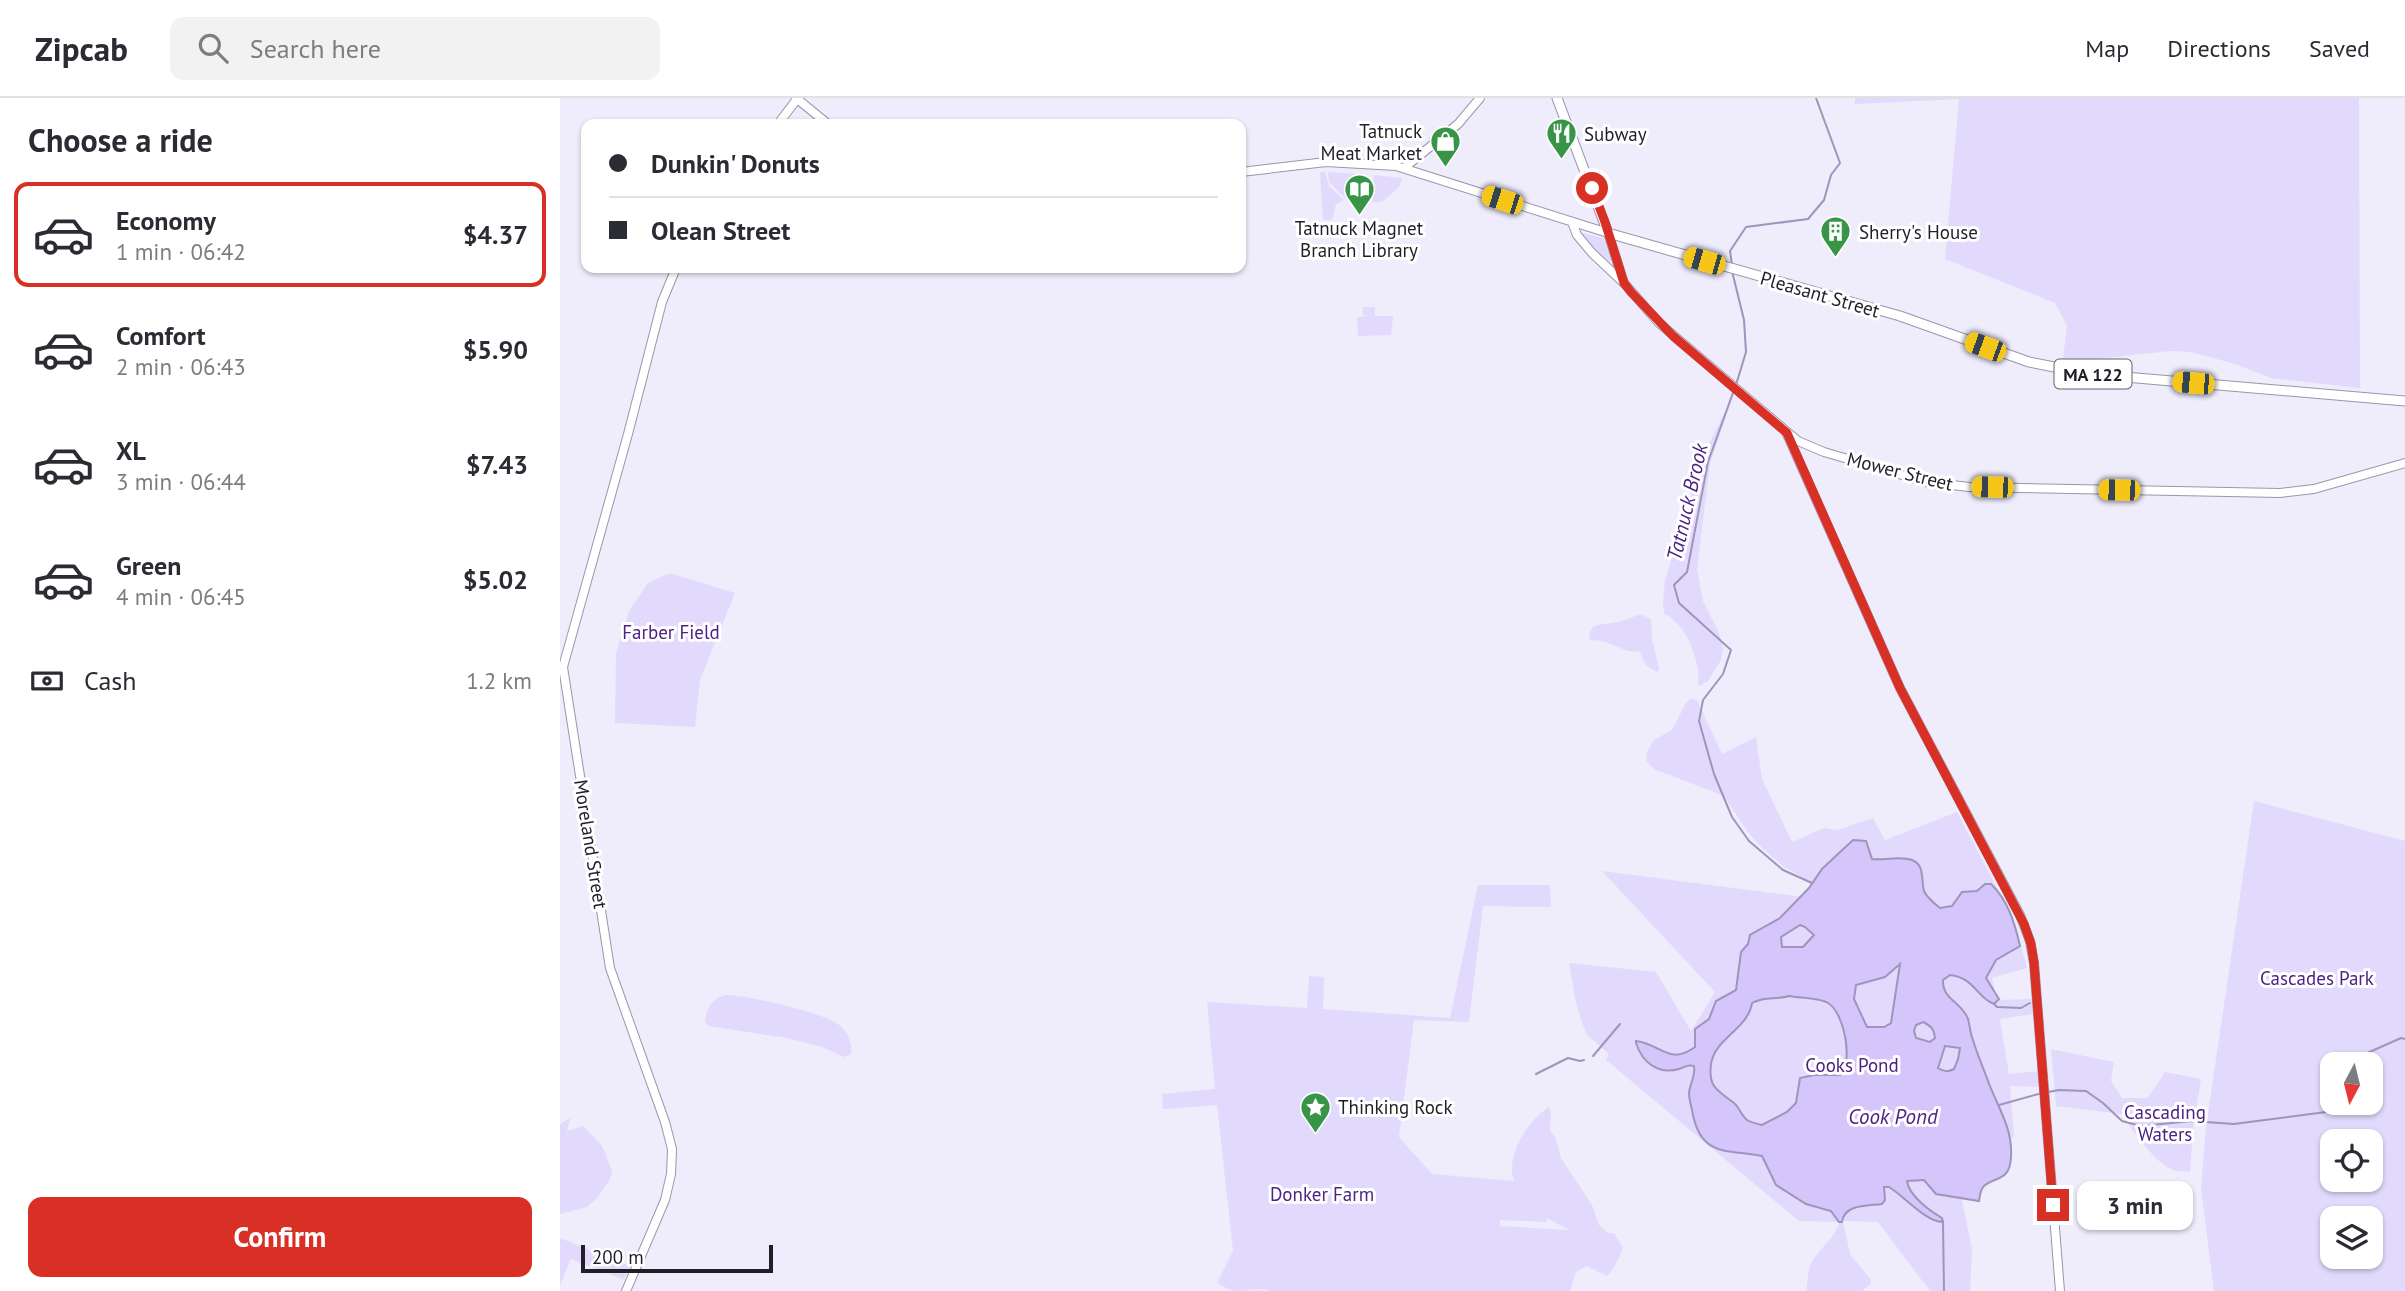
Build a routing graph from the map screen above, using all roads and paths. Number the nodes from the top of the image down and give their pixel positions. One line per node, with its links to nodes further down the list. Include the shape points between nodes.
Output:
1 (796, 98): 4 (street); 5 (street)
2 (1480, 98): 6 (street, via 1458,124)
3 (1557, 98): 9 (main road)
4 (781, 119)
5 (822, 119)
6 (1404, 168): 7 (street, Pleasant Street, via 1326,162); 8 (street, Pleasant Street)
7 (1246, 171)
8 (1573, 222): 9 (street, Pleasant Street); 11 (street, Mower Street, via 1592,253)
9 (1608, 233): 11 (street, Mower Street); 12 (main road, Pleasant Street / MA 122, via 1900,316 2020,360 2070,372)
10 (674, 273): 15 (street, Moreland Street, via 563,667 610,968 672,1149 665,1200)
11 (1624, 283): 13 (street, Mower Street, via 1659,323)
12 (2405, 401)
13 (1787, 433): 14 (street, Mower Street, via 1824,452 1926,482 1957,486 2280,493 2314,489); 16 (street, via 1900,688 2025,928 2033,955)
14 (2405, 463)
15 (626, 1291)
16 (2060, 1291)

